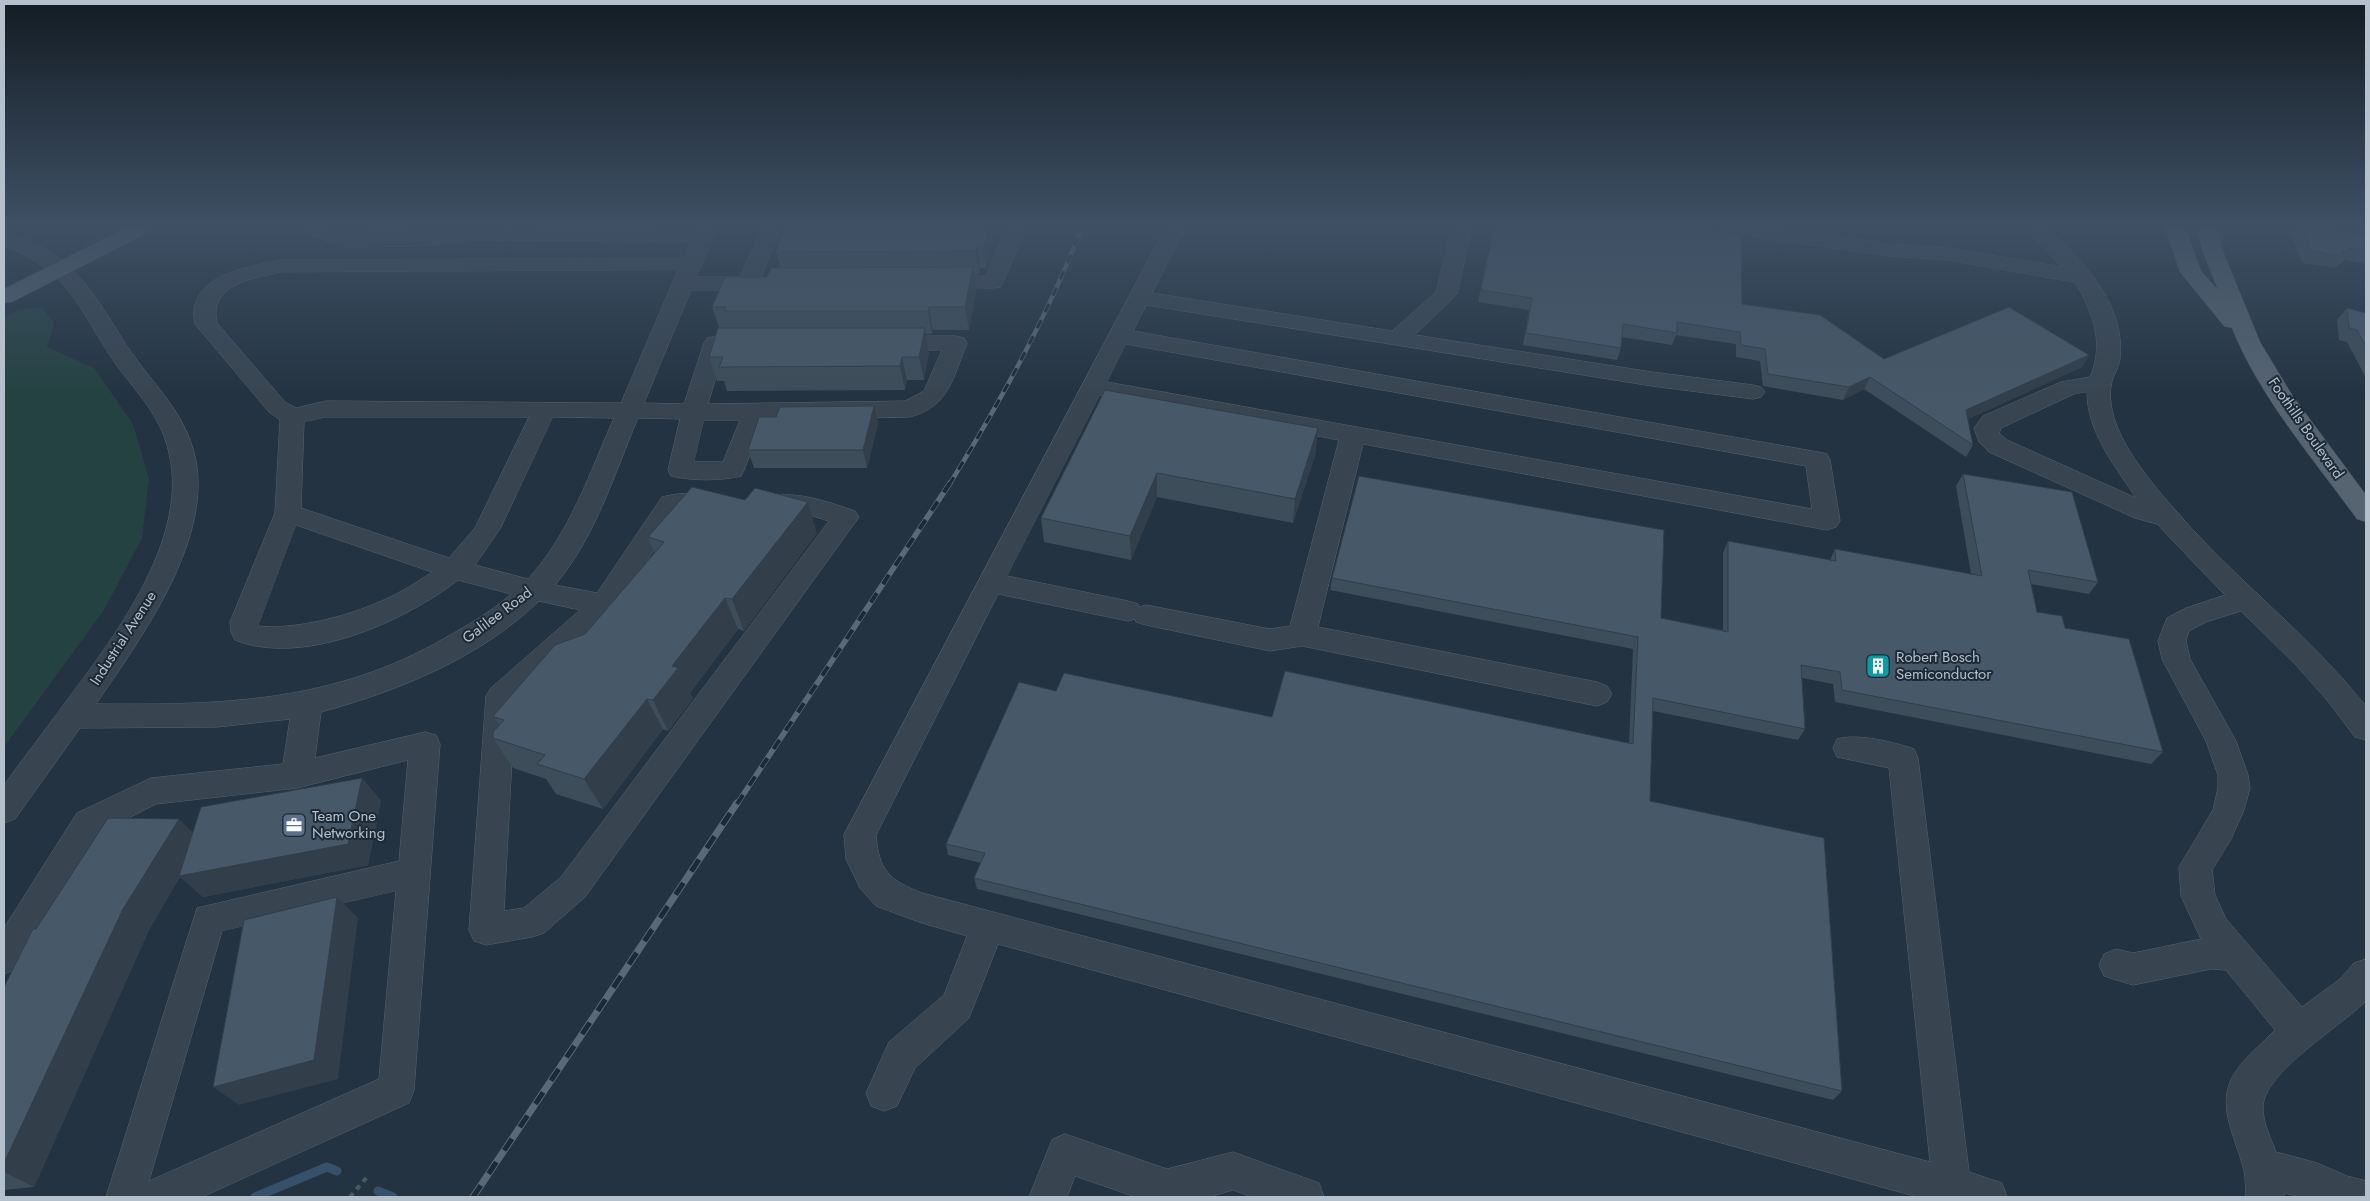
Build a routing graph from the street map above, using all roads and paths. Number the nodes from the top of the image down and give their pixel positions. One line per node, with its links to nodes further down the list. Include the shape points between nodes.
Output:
1 (33, 283): 13 (main road)
2 (73, 283): 40 (street, Industrial Avenue, via 164,412 182,453 184,501 173,548 152,596)
3 (223, 283): 27 (street, via 212,290 205,300 203,316 206,324 277,407)
4 (683, 283): 24 (street, Galilee Road)
5 (741, 283): 12 (street)
6 (776, 283): 12 (street)
7 (1148, 283): 14 (street)
8 (1449, 283): 16 (street, via 1446,294)
9 (2087, 283): 20 (street, via 2098,305 2108,342 2108,360)
10 (2200, 283): 17 (main road, Foothills Boulevard)
11 (2226, 283): 17 (main road, Foothills Boulevard)
12 (747, 284)
13 (4, 297)
14 (1140, 298): 15 (street); 16 (street)
15 (1120, 336): 21 (street); 28 (street, via 1818,460 1826,521)
16 (1397, 339): 22 (street)
17 (2249, 342): 30 (main road, Foothills Boulevard, via 2282,398)
18 (754, 343): 25 (street, via 715,343)
19 (869, 343): 26 (street, via 956,343 934,395 910,409)
20 (2100, 383): 31 (street, via 2099,407 2107,432); 31 (street, via 2069,387 1992,422 1986,428 1988,436 1998,446 2144,512)
21 (1094, 387): 28 (street); 33 (street)
22 (1753, 392)
23 (545, 409): 24 (street); 27 (street, via 326,409); 32 (street, via 481,539)
24 (630, 410): 25 (street); 34 (street, Galilee Road, via 585,515 555,565)
25 (694, 410): 26 (street); 26 (street, via 680,470 732,470)
26 (754, 413)
27 (292, 417): 29 (street)
28 (1354, 434): 37 (street)
29 (288, 513): 32 (street); 32 (street, via 244,622 245,632 255,637 296,636 335,630 371,618 404,605)
30 (2366, 513)
31 (2164, 516): 35 (street)
32 (453, 569): 34 (street)
33 (991, 583): 37 (street, via 1270,640); 46 (street, via 860,835 862,859 872,878 888,895)
34 (532, 590): 36 (street); 39 (street, Galilee Road, via 482,631 441,655 392,679)
35 (2245, 599): 41 (street, via 2346,699); 47 (street, via 2196,615 2177,625 2172,641 2176,659 2229,758 2234,786 2231,805 2217,835 2195,867 2198,896 2214,930)
36 (604, 604): 36 (street, via 500,696 486,930 532,922 572,888 846,517 804,504 671,503)
37 (1302, 635): 38 (street)
38 (1597, 694)
39 (307, 704): 40 (street, Galilee Road, via 234,714); 43 (street)
40 (72, 716): 44 (street, Industrial Avenue)
41 (2366, 728)
42 (1848, 748): 55 (street, via 1903,758)
43 (297, 775): 45 (street, via 426,744); 48 (street, via 151,791 88,823)
44 (4, 810)
45 (415, 872): 58 (street, via 210,919); 59 (street, via 396,1090)
46 (988, 926): 52 (street, via 957,1006 902,1055); 55 (street)
47 (2234, 954): 49 (street, via 2211,953 2133,968); 51 (street)
48 (4, 958)
49 (2116, 965)
50 (2366, 975): 51 (street, via 2352,992)
51 (2299, 1031): 54 (street, via 2248,1085 2244,1109)
52 (884, 1093)
53 (368, 1176): 60 (path)
54 (2264, 1183): 57 (street, via 2317,1182)
55 (1951, 1187): 63 (street)
56 (1173, 1194): 61 (street, via 1065,1153); 62 (street, via 1233,1172)
57 (2350, 1196)
58 (124, 1197)
59 (158, 1197)
60 (350, 1197)
61 (1048, 1197)
62 (1305, 1197)
63 (1988, 1197)

